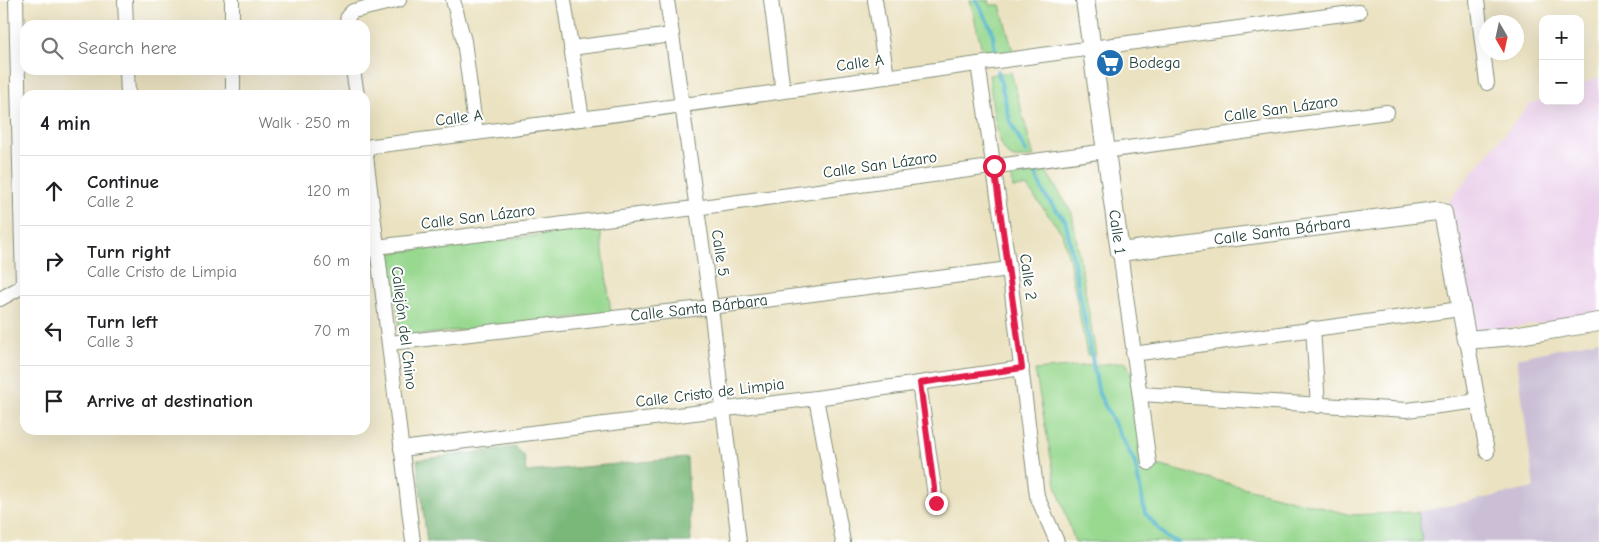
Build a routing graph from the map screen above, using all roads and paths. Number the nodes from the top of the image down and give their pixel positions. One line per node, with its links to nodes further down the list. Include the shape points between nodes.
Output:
1 (16, 0): 34 (street)
2 (125, 0): 14 (street)
3 (232, 0): 15 (street)
4 (399, 0): 12 (street)
5 (453, 0): 33 (street, via 464,41)
6 (564, 0): 19 (street)
7 (667, 0): 17 (street, Calle 5)
8 (771, 0): 29 (street)
9 (875, 0): 24 (street)
10 (1085, 0): 18 (street, Calle 1)
11 (1477, 0): 25 (street)
12 (373, 2): 16 (street, via 353,11)
13 (1359, 12): 18 (street, Calle A)
14 (126, 20)
15 (232, 20)
16 (347, 20)
17 (672, 35): 19 (street); 30 (street, Calle 5)
18 (1090, 46): 20 (street, Calle A); 36 (street, Calle 1)
19 (571, 48): 32 (street)
20 (978, 64): 24 (street, Calle A); 37 (street, Calle 2)
21 (127, 75): 26 (street)
22 (233, 75): 27 (street)
23 (354, 75): 28 (street)
24 (887, 77): 29 (street, Calle A)
25 (1487, 83)
26 (128, 90)
27 (233, 90)
28 (356, 90)
29 (783, 91): 30 (street, Calle A)
30 (683, 106): 32 (street, Calle A); 39 (street, Calle 5)
31 (1387, 112): 36 (street, Calle San Lázaro)
32 (582, 119): 33 (street, Calle A)
33 (476, 133): 35 (street, Calle A)
34 (20, 142)
35 (370, 147)
36 (1106, 152): 37 (street, Calle San Lázaro); 41 (street, Calle 1)
37 (994, 166): 39 (street, Calle San Lázaro); 42 (street, Calle 2)
38 (370, 193): 40 (street, Callejón del Chino)
39 (696, 208): 40 (street, Calle San Lázaro); 45 (street, Calle 5)
40 (376, 247): 50 (street, Callejón del Chino)
41 (1120, 252): 46 (street, Calle Santa Bárbara, via 1430,210 1443,213); 51 (street, Calle 1)
42 (1009, 269): 45 (street, Calle Santa Bárbara); 52 (street, Calle 2)
43 (20, 287): 44 (street)
44 (0, 299)
45 (711, 307): 50 (street, Calle Santa Bárbara); 58 (street, Calle 5)
46 (1460, 309): 48 (street); 49 (street)
47 (1599, 322): 49 (street)
48 (1313, 328): 51 (street); 57 (street)
49 (1467, 340): 56 (street)
50 (390, 343): 59 (street, Callejón del Chino)
51 (1133, 354): 54 (street, Calle 1)
52 (1022, 368): 53 (street, Calle Cristo de Limpia); 66 (street, Calle 2, via 1037,496)
53 (920, 383): 55 (street, Calle Cristo de Limpia); 62 (street)
54 (1140, 394): 57 (street); 61 (street, Calle 1)
55 (816, 398): 58 (street, Calle Cristo de Limpia); 65 (street)
56 (1478, 401): 57 (street, via 1407,410); 60 (street)
57 (1318, 406)
58 (724, 409): 59 (street, Calle Cristo de Limpia); 64 (street, Calle 5)
59 (401, 449): 63 (street, Callejón del Chino)
60 (1486, 452)
61 (1149, 463)
62 (936, 503)
63 (413, 542)
64 (739, 542)
65 (843, 542)
66 (1057, 542)

